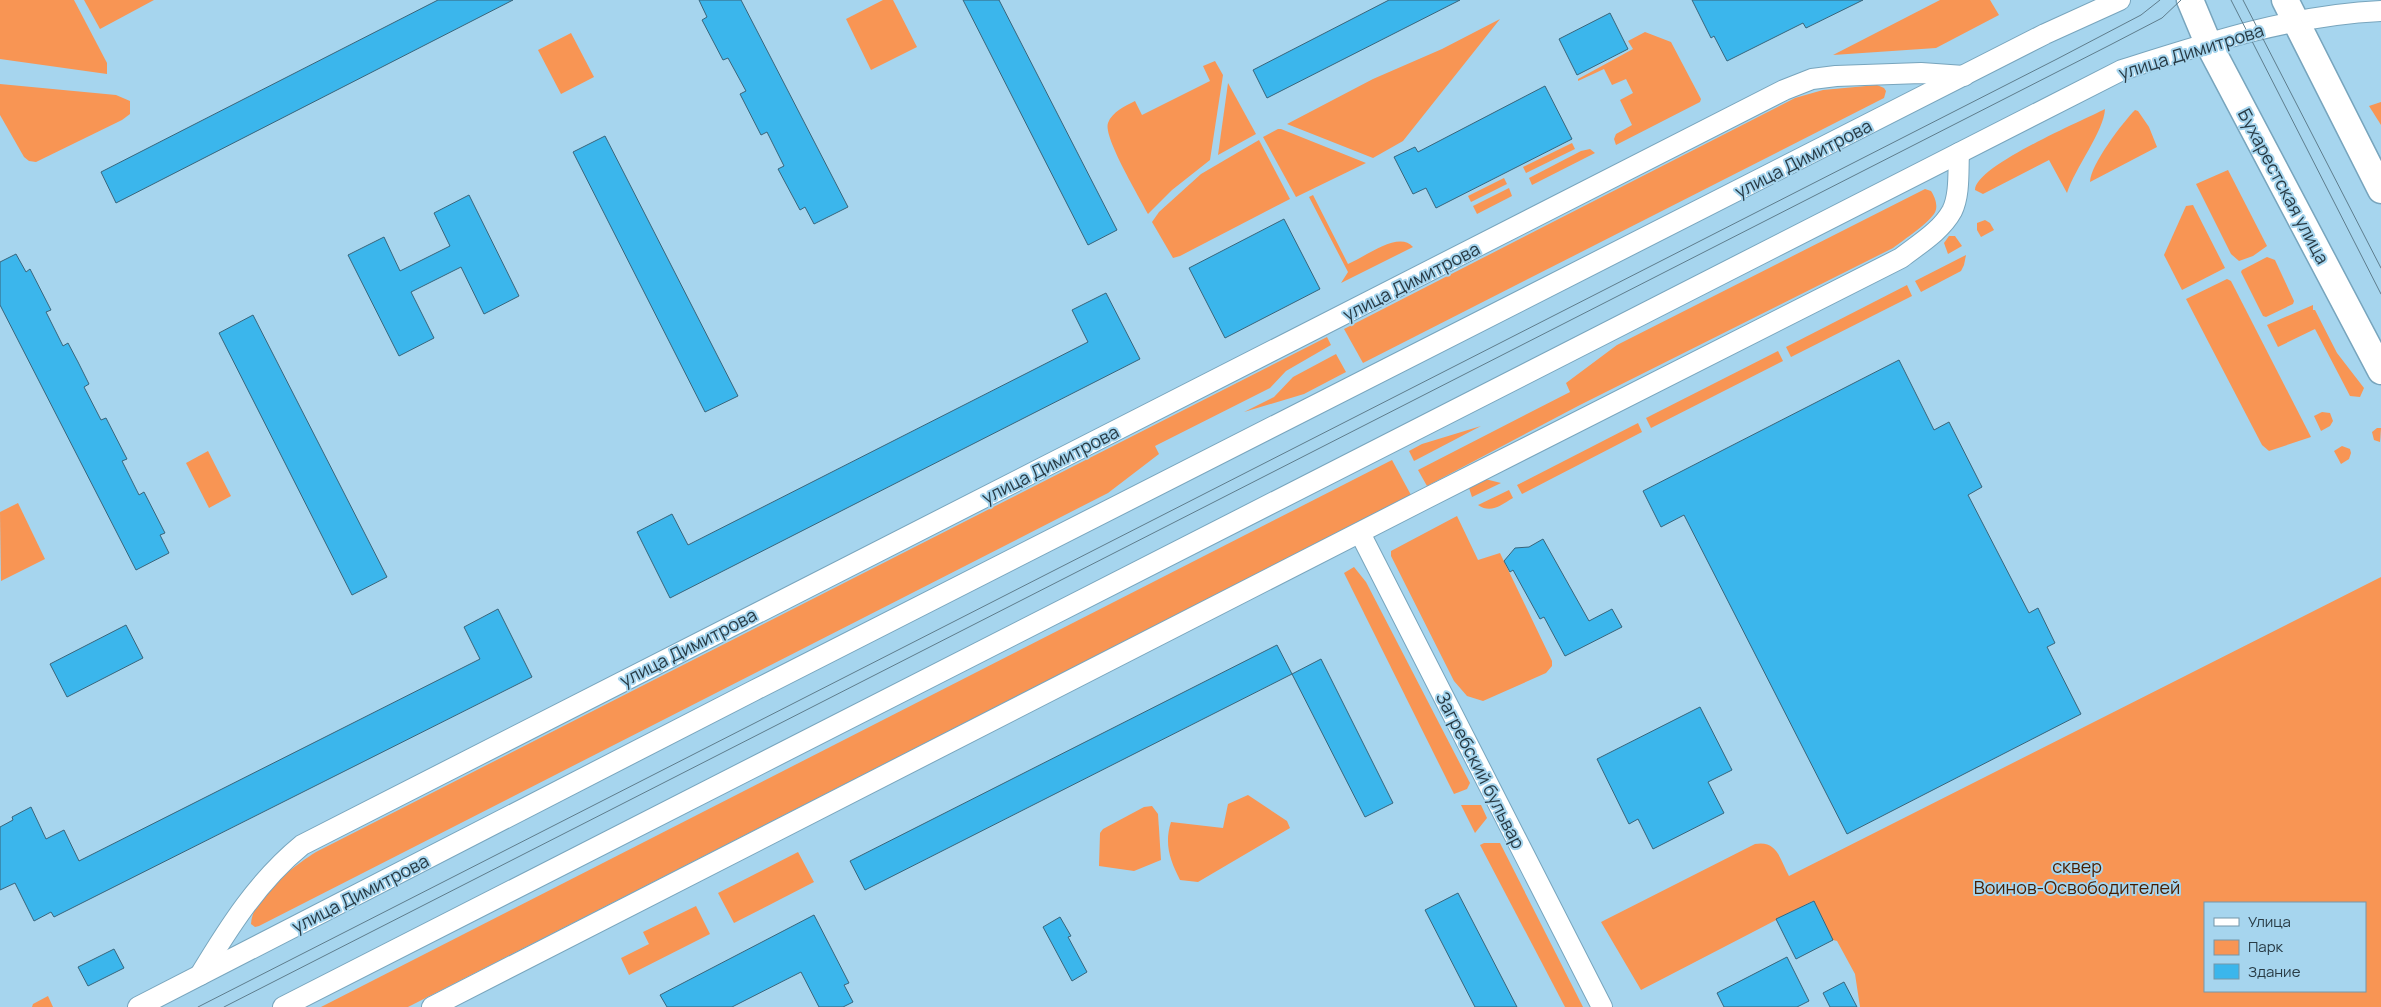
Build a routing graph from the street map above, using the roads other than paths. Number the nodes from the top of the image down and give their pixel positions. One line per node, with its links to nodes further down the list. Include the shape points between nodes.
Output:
1 (2120, 0): 6 (street, улица Димитрова)
2 (2190, 0): 5 (main road, Бухарестская улица)
3 (2290, 10): 4 (street, улица Димитрова); 5 (street, улица Димитрова); 8 (main road)
4 (2381, 11)
5 (2208, 43): 7 (street, улица Димитрова, via 2122,70); 9 (main road, Бухарестская улица)
6 (1964, 76): 11 (street, улица Димитрова); 11 (street, улица Димитрова, via 1921,73 1836,76 1812,79 1784,90 685,649 302,845 277,865 237,915)
7 (1959, 153): 10 (street, via 1953,210 1939,228 1902,258); 13 (street, улица Димитрова)
8 (2381, 190)
9 (2381, 371)
10 (1360, 533): 14 (street); 15 (street, Загребский бульвар)
11 (199, 976): 12 (street, улица Димитрова)
12 (138, 1007)
13 (283, 1007)
14 (432, 1007)
15 (1602, 1007)

